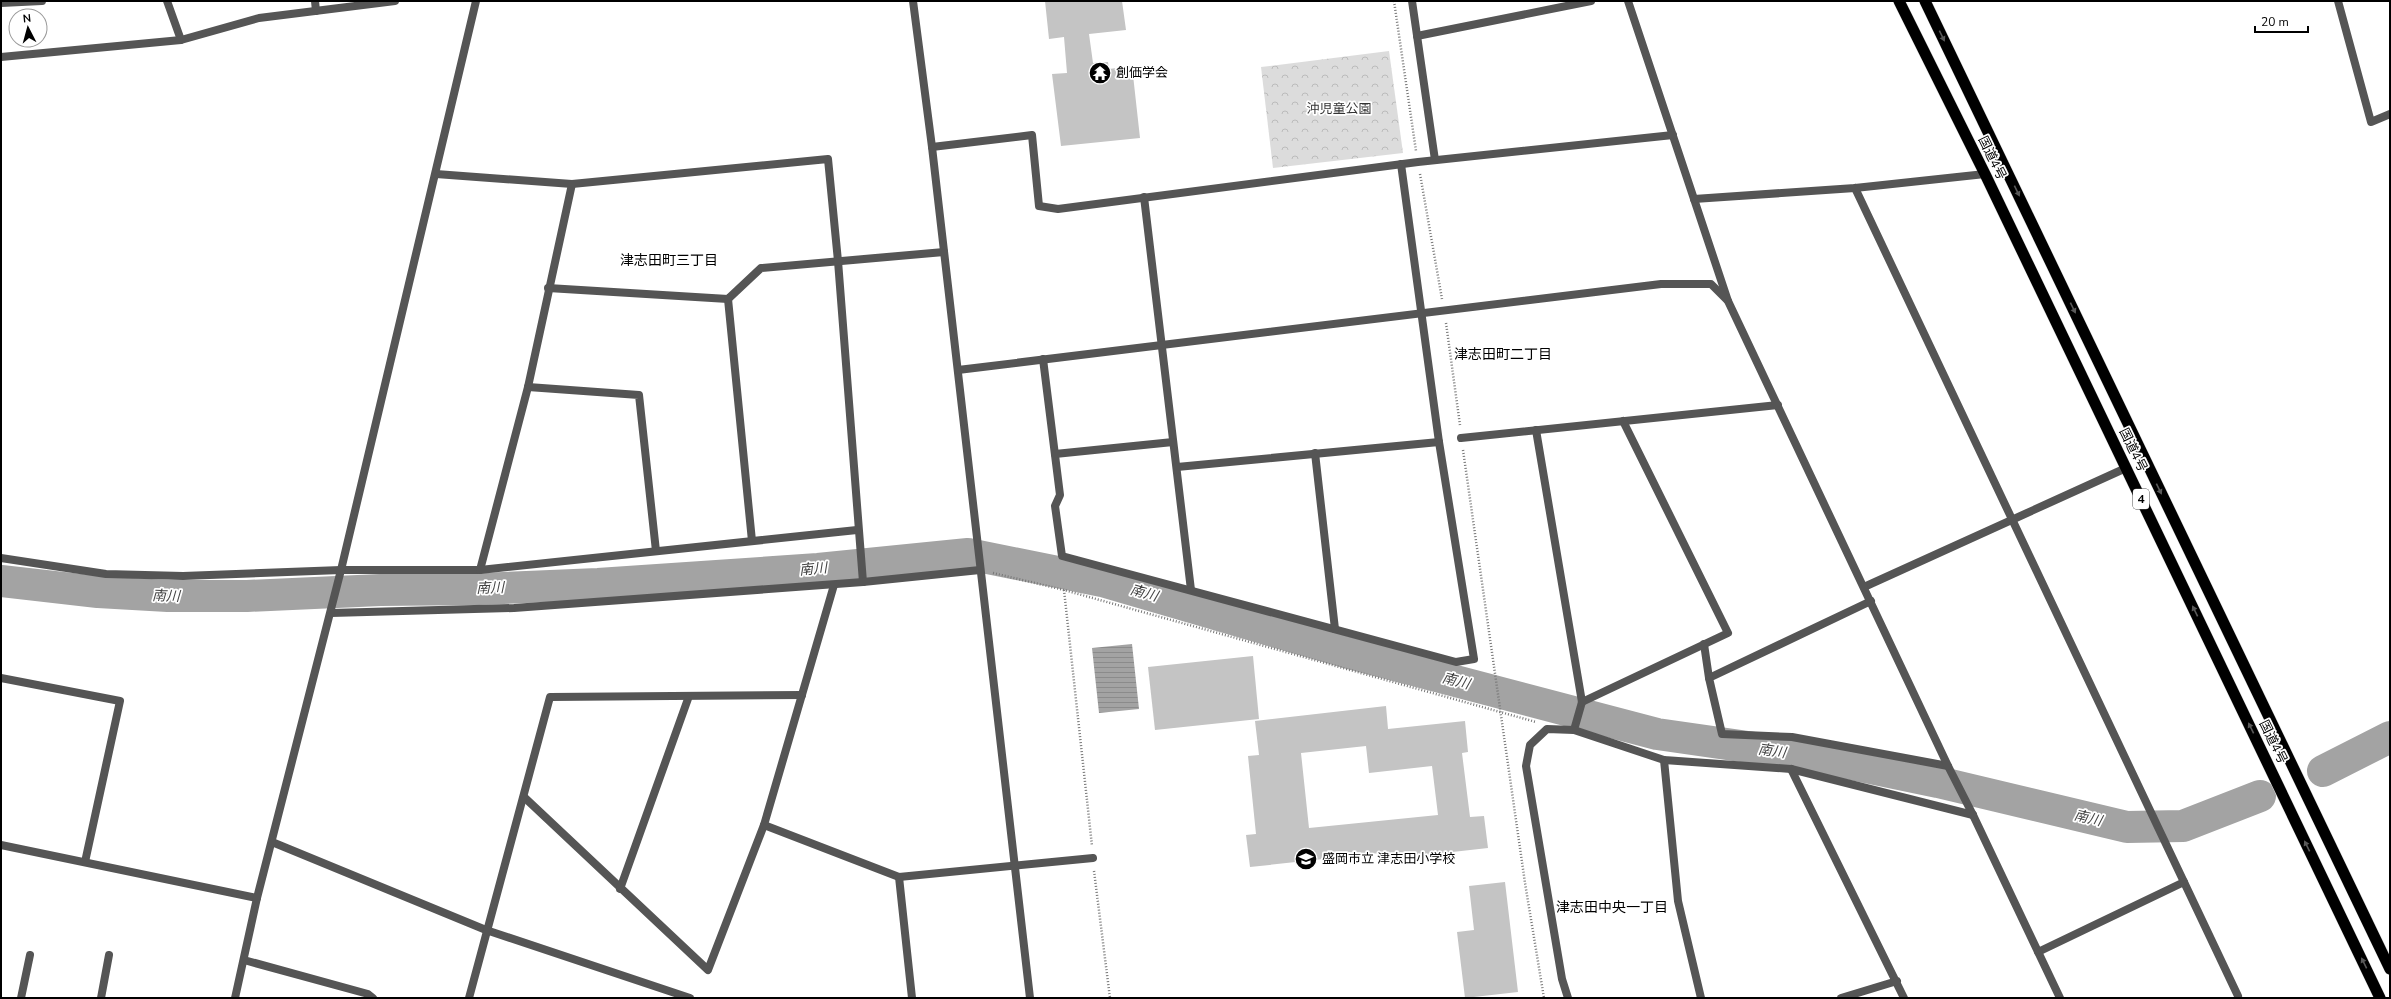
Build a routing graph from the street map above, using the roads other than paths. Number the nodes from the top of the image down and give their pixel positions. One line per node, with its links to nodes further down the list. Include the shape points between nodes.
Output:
1 (42, 1): 13 (street)
2 (167, 1): 16 (street)
3 (315, 1): 14 (street)
4 (395, 1): 14 (street)
5 (476, 1): 23 (street)
6 (913, 1): 20 (street)
7 (1412, 1): 15 (street)
8 (1591, 1): 15 (street)
9 (1628, 1): 19 (street)
10 (1899, 1): 24 (highway, 国道4号 / 4)
11 (1925, 1): 91 (highway, 国道4号 / 4, one-way to 91)
12 (2338, 1): 18 (street, via 2371,122)
13 (1, 3)
14 (316, 11): 16 (street, via 259,18)
15 (1417, 36): 21 (street)
16 (181, 40): 17 (street)
17 (1, 57)
18 (2390, 114)
19 (1673, 135): 21 (street); 28 (street)
20 (932, 147): 27 (street, via 1032,135 1039,206 1058,209); 29 (street)
21 (1435, 160): 22 (street)
22 (1401, 164): 27 (street); 34 (street)
23 (436, 174): 25 (street); 54 (street)
24 (1984, 174): 26 (street); 48 (highway, 国道4号 / 4)
25 (572, 184): 30 (street, via 828,159); 31 (street)
26 (1854, 188): 28 (street); 49 (street)
27 (1144, 197): 35 (street)
28 (1694, 200): 33 (street)
29 (944, 252): 30 (street); 37 (street)
30 (838, 262): 32 (street, via 761,268); 50 (street)
31 (548, 288): 32 (street); 38 (street)
32 (728, 299): 51 (street)
33 (1728, 301): 34 (street, via 1711,284 1661,284); 39 (street)
34 (1422, 314): 35 (street); 44 (street)
35 (1162, 345): 36 (street); 43 (street)
36 (1043, 360): 37 (street); 46 (street)
37 (958, 370): 56 (street)
38 (528, 387): 52 (street, via 639,395); 55 (street)
39 (1778, 405): 40 (street); 59 (street)
40 (1623, 421): 41 (street); 64 (street, via 1728,633)
41 (1536, 430): 42 (street); 69 (street)
42 (1461, 438)
43 (1173, 442): 46 (street); 47 (street)
44 (1439, 442): 45 (street); 63 (street, via 1474,658 1456,662)
45 (1315, 453): 47 (street); 63 (street)
46 (1055, 454): 60 (street, via 1060,495 1056,506 1062,556)
47 (1177, 467): 60 (street)
48 (2126, 468): 49 (street); 107 (highway, 国道4号 / 4, one-way to 48)
49 (2012, 519): 59 (street); 83 (street)
50 (857, 530): 51 (street); 57 (street)
51 (752, 541): 52 (street)
52 (656, 551): 55 (street)
53 (1, 558): 54 (street, via 106,574 183,576)
54 (341, 570): 55 (street); 62 (street)
55 (480, 570)
56 (980, 570): 57 (street); 81 (street)
57 (863, 582): 58 (street)
58 (834, 585): 62 (street, via 514,608); 67 (street)
59 (1864, 587): 61 (street)
60 (1191, 590): 63 (street)
61 (1871, 601): 66 (street); 72 (street)
62 (331, 612): 77 (street)
63 (1335, 629)
64 (1704, 644): 66 (street); 69 (street)
65 (1, 678): 80 (street, via 120,701)
66 (1709, 678): 72 (street, via 1722,734 1792,737)
67 (802, 695): 68 (street); 76 (street)
68 (689, 696): 74 (street, via 550,696); 84 (street)
69 (1581, 704): 70 (street)
70 (1574, 728): 71 (street); 102 (street, via 1547,729 1530,745 1526,766 1562,980)
71 (1664, 760): 73 (street); 103 (street, via 1678,901)
72 (1948, 766): 75 (street)
73 (1791, 769): 75 (street); 92 (street)
74 (524, 797): 84 (street); 86 (street)
75 (1973, 815): 87 (street)
76 (764, 825): 82 (street); 84 (street, via 708,970)
77 (272, 842): 85 (street); 86 (street)
78 (1, 844): 80 (street)
79 (1093, 858): 81 (street)
80 (85, 862): 85 (street)
81 (1015, 865): 82 (street); 101 (street)
82 (899, 877): 100 (street)
83 (2184, 882): 87 (street); 93 (street)
84 (620, 889)
85 (257, 898): 90 (street)
86 (486, 930): 98 (street); 99 (street)
87 (2038, 952): 106 (street)
88 (30, 955): 94 (street)
89 (109, 956): 95 (street)
90 (244, 960): 96 (street); 97 (street, via 368,994)
91 (2390, 970)
92 (1897, 981): 104 (street); 105 (street)
93 (2238, 996)
94 (21, 998)
95 (101, 998)
96 (235, 998)
97 (373, 998)
98 (469, 998)
99 (690, 998)
100 (912, 998)
101 (1030, 998)
102 (1568, 998)
103 (1701, 998)
104 (1841, 998)
105 (1904, 998)
106 (2060, 998)
107 (2380, 998)

